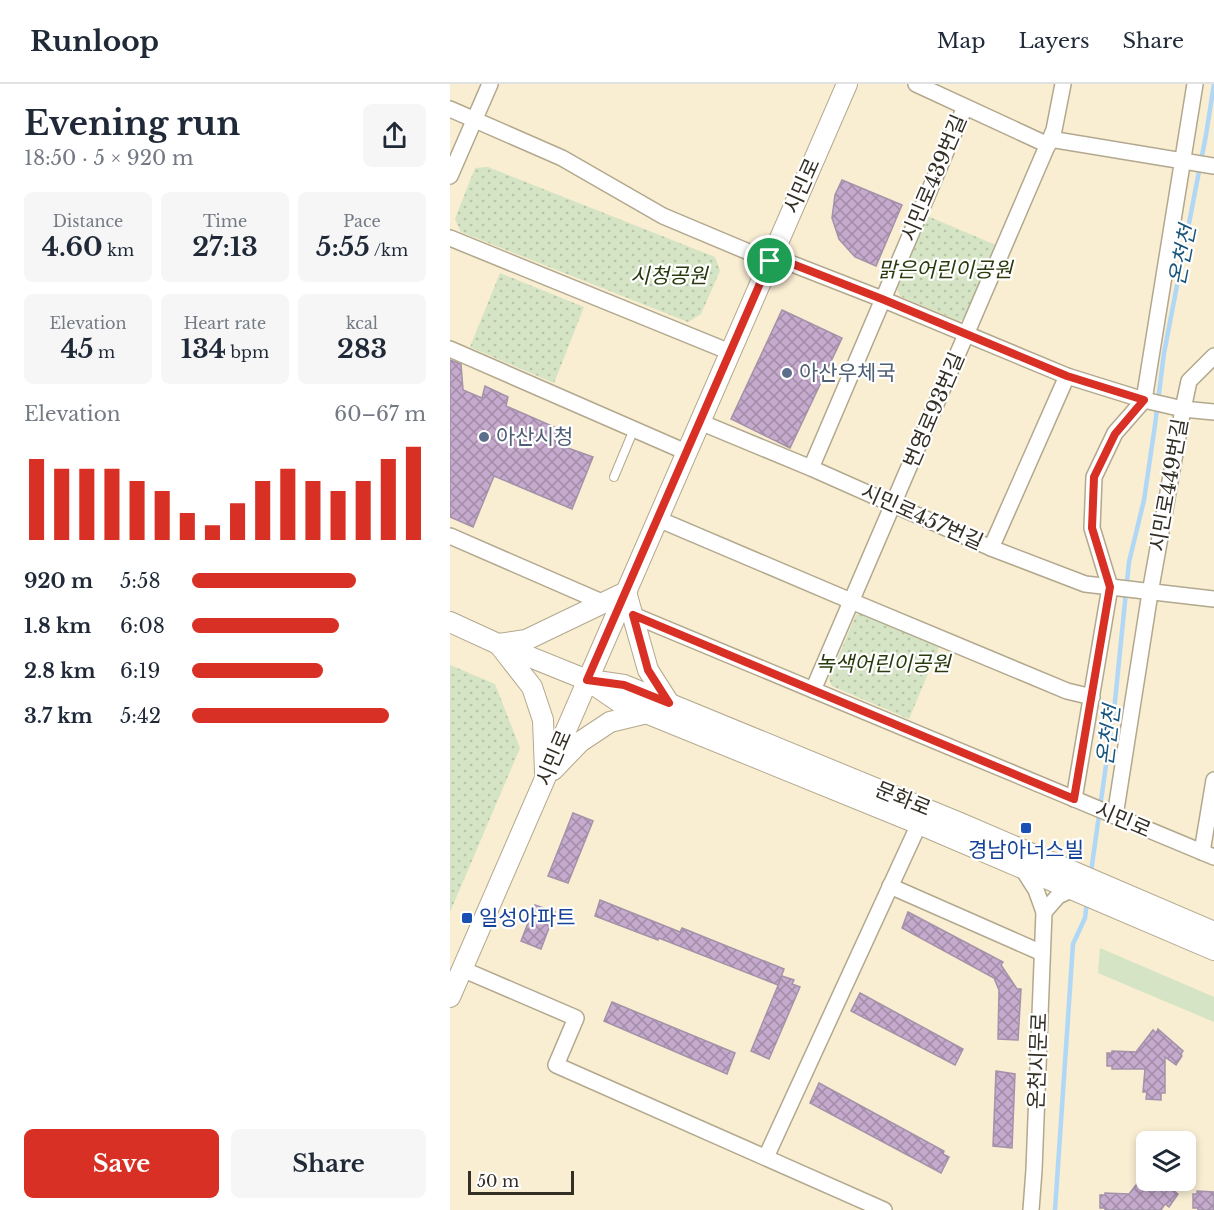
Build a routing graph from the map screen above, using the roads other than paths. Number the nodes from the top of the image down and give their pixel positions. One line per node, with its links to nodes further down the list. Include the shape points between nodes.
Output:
1 (490, 84): 8 (street)
2 (847, 84): 14 (main road, 시민로)
3 (916, 84): 6 (street, 시민로439번길)
4 (1063, 84): 9 (street, 번영로93번길)
5 (1195, 84): 10 (street)
6 (965, 107): 9 (street); 15 (street, 시민로439번길)
7 (450, 109): 8 (street, 시민로449번길)
8 (474, 120): 12 (street); 14 (street, 시민로449번길, via 562,158 663,216)
9 (1049, 142): 10 (street); 16 (street, 번영로93번길)
10 (1183, 161): 11 (street); 21 (street)
11 (1214, 166)
12 (450, 176)
13 (450, 238): 18 (street)
14 (771, 258): 15 (street, 시민로449번길); 18 (main road, 시민로)
15 (882, 299): 16 (street, 시민로449번길); 27 (street)
16 (966, 334): 20 (street, 시민로449번길); 29 (street, 번영로93번길)
17 (450, 349): 25 (street)
18 (730, 352): 24 (main road, 시민로)
19 (1214, 356): 22 (street, via 1189,381)
20 (1067, 376): 21 (street, 시민로449번길); 32 (street)
21 (1144, 400): 22 (street, 시민로449번길); 33 (street, via 1115,434 1094,477 1092,528)
22 (1183, 409): 23 (street, 시민로449번길); 35 (street, 시민로449번길)
23 (1214, 412)
24 (700, 422): 26 (main road, 시민로); 27 (street, 시민로457번길)
25 (634, 429): 26 (street); 28 (lane)
26 (686, 452): 30 (main road, 시민로)
27 (811, 468): 29 (street, 시민로457번길)
28 (614, 477)
29 (894, 503): 32 (street, 시민로457번길); 37 (street, 번영로93번길)
30 (658, 519): 34 (main road, 시민로); 37 (street)
31 (450, 536): 38 (street)
32 (991, 548): 33 (street, 시민로457번길, via 1085,584)
33 (1110, 587): 35 (street, 시민로457번길); 44 (street)
34 (626, 592): 38 (main road); 39 (main road); 42 (main road, 시민로)
35 (1150, 592): 36 (street, 시민로457번길); 50 (street)
36 (1214, 599)
37 (851, 601): 43 (street, 번영로93번길); 44 (street, via 1067,691)
38 (604, 603): 41 (main road, via 526,640)
39 (633, 615): 43 (street, 시민로); 45 (main road, via 648,670)
40 (450, 622): 41 (main road, 문화로)
41 (498, 644): 42 (main road, 문화로); 47 (main road, via 532,687 543,720)
42 (587, 680): 45 (main road, 문화로, via 624,685); 46 (main road, 문화로, via 619,702); 47 (main road, 시민로)
43 (813, 690): 49 (street, 시민로)
44 (1092, 697): 49 (street)
45 (669, 703): 54 (main road, 문화로, via 960,823)
46 (647, 713): 47 (main road, via 610,722 580,742); 51 (main road, 문화로)
47 (545, 778): 61 (main road, 시민로)
48 (1214, 784): 52 (street)
49 (1074, 799): 50 (street, 시민로)
50 (1115, 816): 52 (street, 시민로)
51 (919, 824): 53 (main road, 문화로); 55 (street)
52 (1208, 855)
53 (1022, 868): 54 (main road, 문화로); 57 (street)
54 (1064, 884): 56 (main road); 57 (street)
55 (890, 886): 60 (street); 63 (street)
56 (1101, 893): 58 (main road); 59 (main road)
57 (1044, 912): 60 (street, 온천시문로)
58 (1214, 932)
59 (1214, 950)
60 (1042, 953): 65 (street, 온천시문로)
61 (462, 969): 62 (main road, 시민로); 63 (street, via 576,1018 556,1065)
62 (450, 997)
63 (765, 1157): 64 (street)
64 (884, 1210)
65 (1031, 1210)

